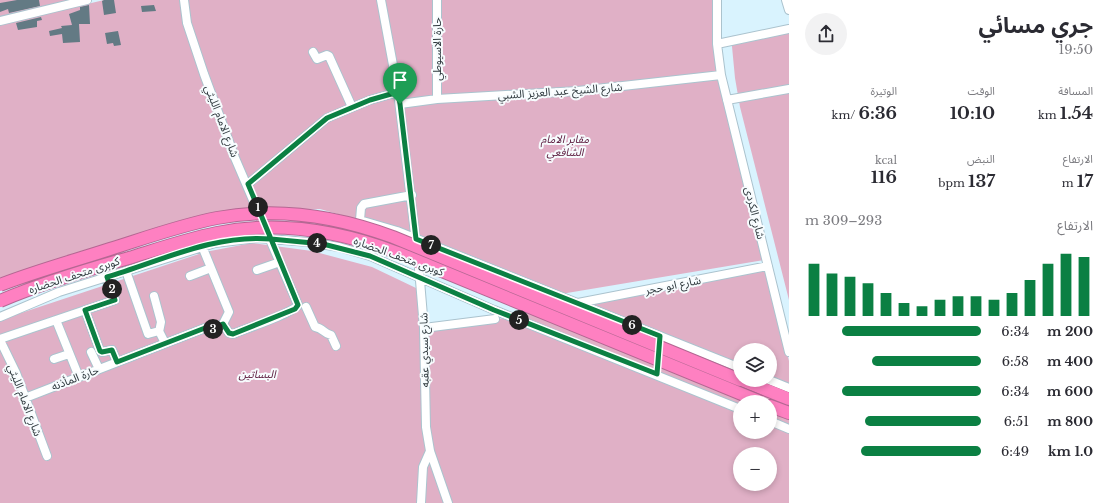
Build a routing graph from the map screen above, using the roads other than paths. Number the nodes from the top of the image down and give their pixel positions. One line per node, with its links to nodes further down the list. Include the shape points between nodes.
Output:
1 (87, 0): 8 (street)
2 (184, 0): 19 (street, شارع الامام الليثي, via 187,23 204,74 235,158)
3 (381, 0): 14 (street, شارع سيدي عقبه)
4 (437, 0): 15 (street, حارة الاسيوطي)
5 (717, 0): 10 (street, شارع الكردى)
6 (786, 0): 7 (street)
7 (789, 10)
8 (0, 20)
9 (789, 29): 10 (street)
10 (717, 44): 12 (street, شارع الكردى)
11 (313, 52): 18 (street, via 317,59 329,56)
12 (721, 75): 15 (street, شارع الشيخ عبد العزيز الشبي, via 578,91); 16 (street, شارع الكردى)
13 (789, 89): 16 (street)
14 (398, 92): 17 (street, شارع سيدي عقبه); 18 (street)
15 (437, 99): 17 (street, شارع الشيخ عبد العزيز الشبي)
16 (727, 100): 27 (street, شارع الكردى)
17 (400, 104): 20 (street, شارع سيدي عقبه)
18 (352, 107): 19 (street, via 316,125)
19 (248, 184): 21 (street, شارع الامام الليثي)
20 (412, 195): 22 (street, via 364,204); 24 (street, شارع سيدي عقبه)
21 (259, 211): 22 (street, via 306,212); 23 (street, شارع الامام الليثي); 34 (street, via 212,216 182,223 75,256)
22 (360, 220): 24 (street)
23 (271, 239): 25 (street, via 245,238); 26 (street, شارع الامام الليثي); 33 (street, via 323,244 354,251)
24 (416, 239): 33 (street, شارع سيدي عقبه); 37 (street)
25 (202, 246): 28 (street); 30 (street)
26 (280, 262): 29 (street); 38 (street, شارع الامام الليثي)
27 (768, 266): 37 (street, شارع ابو حجر); 52 (street, شارع الكردى)
28 (211, 268): 31 (street); 43 (street, via 229,312)
29 (257, 270)
30 (126, 271): 32 (street); 45 (street, via 148,334)
31 (190, 276)
32 (107, 277): 39 (street, via 115,300); 40 (street, via 53,295)
33 (420, 277): 44 (street, شارع سيدي عقبه); 58 (street, via 494,310)
34 (0, 284): 60 (highway, كوبرى متحف الحضاره, bridge, via 150,236 217,218 265,214 314,216 346,222 393,237)
35 (154, 296): 45 (street, via 161,322)
36 (0, 301): 64 (highway, كوبرى متحف الحضاره, bridge, via 78,273 217,232 269,227 319,231 351,237 398,253)
37 (578, 303): 46 (street)
38 (305, 306): 43 (street, via 233,334 229,333); 50 (street, شارع الامام الليثي, via 315,327 331,335)
39 (85, 310): 42 (street); 55 (street, via 100,351 112,350)
40 (0, 317)
41 (494, 319): 44 (street)
42 (56, 320): 48 (street); 53 (street)
43 (223, 324): 49 (street, حارة المأذنه, via 209,331 205,328)
44 (424, 328): 72 (street, شارع سيدي عقبه, via 426,427)
45 (159, 332): 49 (street)
46 (660, 336): 47 (street); 58 (street)
47 (668, 340): 56 (street); 58 (street)
48 (0, 341): 65 (street, شارع الامام الليثي)
49 (165, 343): 55 (street, حارة المأذنه)
50 (336, 346)
51 (91, 352): 57 (street)
52 (789, 352)
53 (69, 354): 54 (street); 59 (street)
54 (54, 359)
55 (117, 362): 57 (street, حارة المأذنه)
56 (733, 365)
57 (99, 369): 59 (street, حارة المأذنه)
58 (660, 376): 67 (street)
59 (79, 377): 65 (street, حارة المأذنه)
60 (733, 377)
61 (777, 383): 63 (street)
62 (759, 387): 66 (highway, كوبرى متحف الحضاره)
63 (789, 388)
64 (744, 395)
65 (25, 398): 73 (street, شارع الامام الليثي)
66 (789, 399)
67 (733, 406)
68 (777, 409): 69 (highway)
69 (789, 413)
70 (777, 424): 71 (street)
71 (789, 429)
72 (430, 451): 74 (street, via 423,467); 75 (street, شارع سيدي عقبه)
73 (47, 456)
74 (421, 503)
75 (448, 503)

